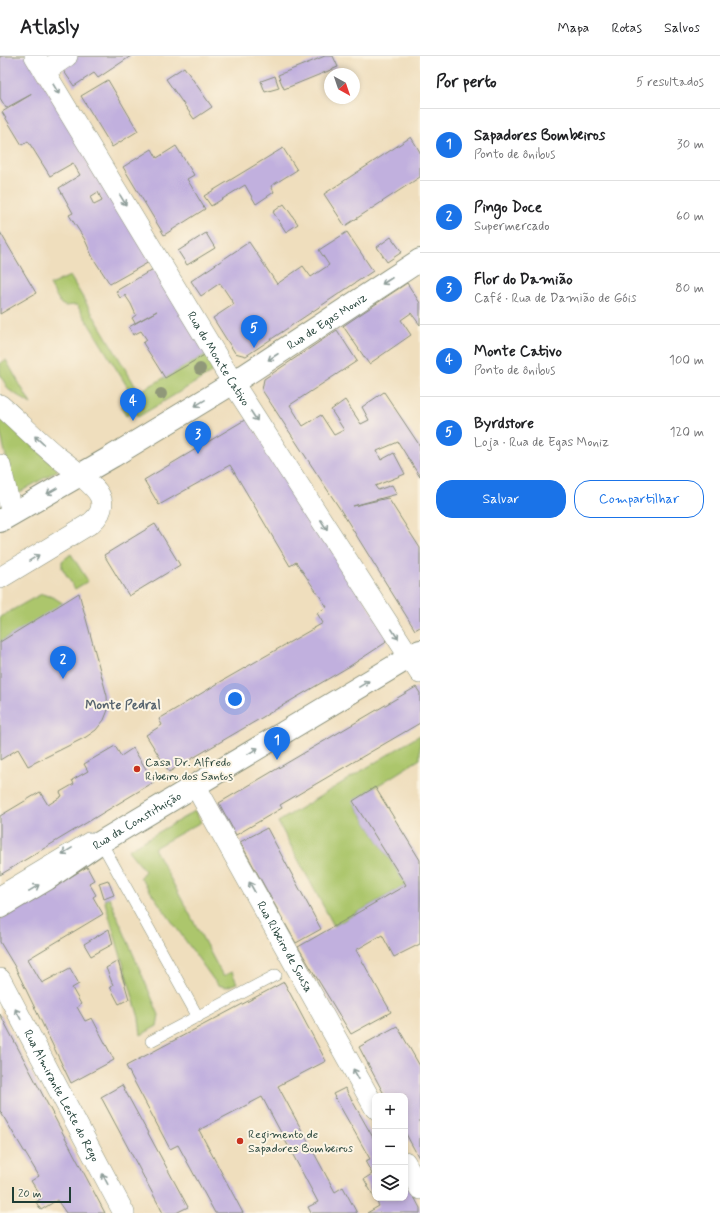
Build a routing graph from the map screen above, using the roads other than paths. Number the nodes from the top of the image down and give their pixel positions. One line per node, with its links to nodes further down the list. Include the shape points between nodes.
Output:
1 (68, 56): 2 (street)
2 (40, 64): 4 (street, Rua do Monte Cativo, one-way to 4)
3 (420, 260): 4 (main road, Rua de Egas Moniz, one-way to 4)
4 (233, 383): 7 (main road, Rua de Egas Moniz, one-way to 7); 10 (street, Rua do Monte Cativo, one-way to 10)
5 (0, 405): 7 (street, one-way to 5)
6 (0, 465): 8 (street)
7 (79, 474): 8 (main road, Rua de Egas Moniz, one-way to 8); 9 (street, one-way to 7, via 98,517 102,509 101,497)
8 (6, 518)
9 (0, 578)
10 (416, 660): 11 (main road, Rua da Constituição, one-way to 10)
11 (195, 785): 12 (main road, Rua da Constituição); 19 (street, Rua Ribeiro de Sousa, one-way to 11)
12 (102, 842): 13 (lane, one-way to 13, via 88,838); 14 (main road, Rua da Constituição, one-way to 12, via 47,880); 17 (lane)
13 (0, 891)
14 (0, 907)
15 (276, 975): 17 (lane)
16 (0, 979): 22 (street, Rua Almirante Leote do Rego, one-way to 16)
17 (198, 1017): 18 (lane)
18 (150, 1041)
19 (372, 1103)
20 (407, 1165): 21 (street)
21 (420, 1189)
22 (124, 1213)

